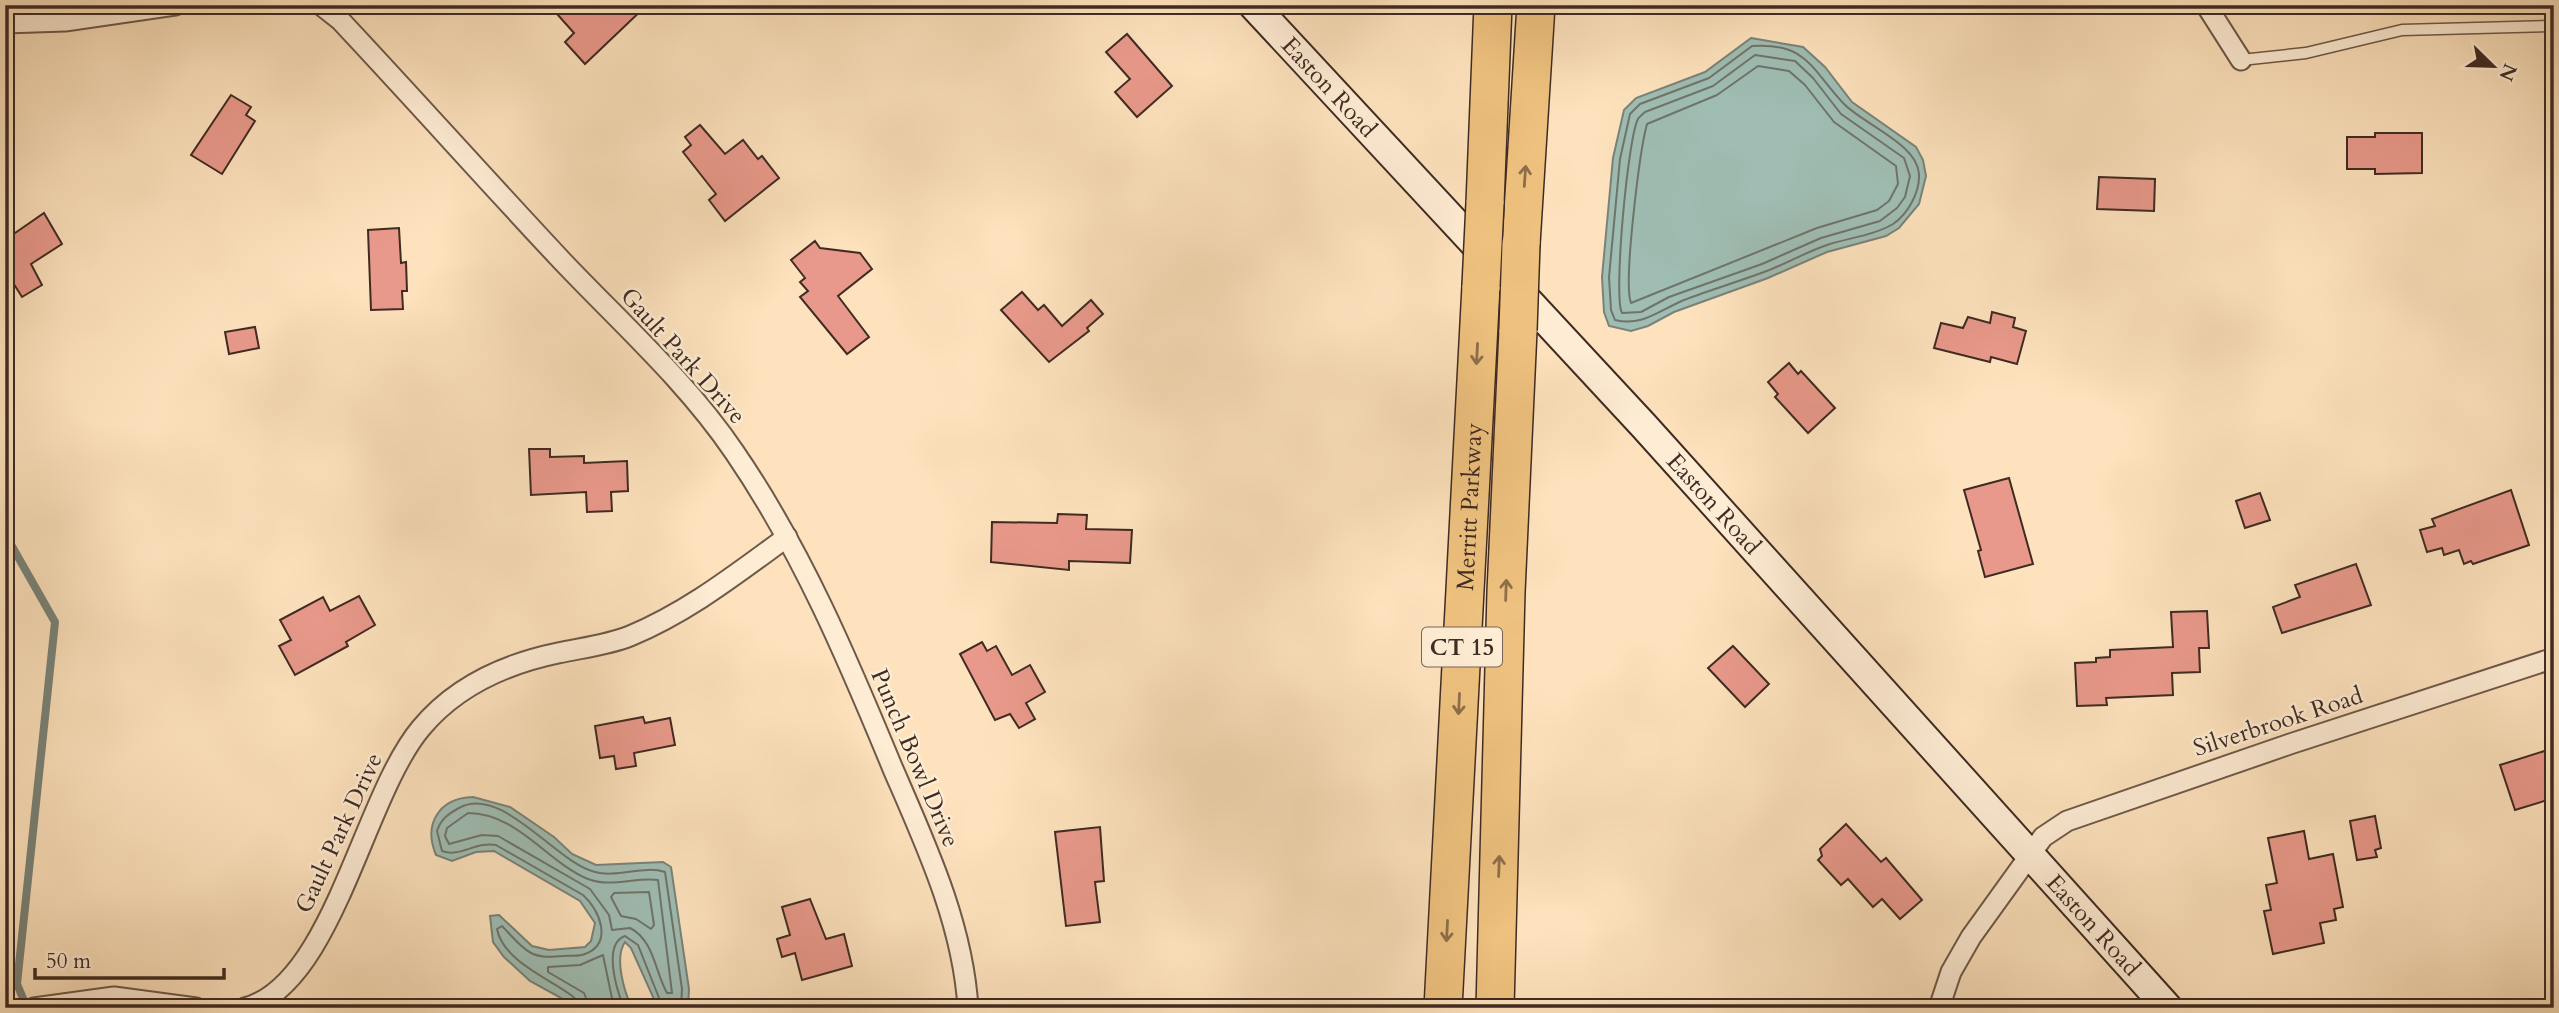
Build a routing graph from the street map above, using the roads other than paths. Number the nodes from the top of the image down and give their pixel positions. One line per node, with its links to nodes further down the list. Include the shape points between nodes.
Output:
1 (175, 5): 8 (street, via 74,20)
2 (321, 5): 12 (street, Gault Park Drive, via 690,394 734,451)
3 (1252, 5): 14 (main road, Easton Road, via 1644,426)
4 (1476, 5): 11 (highway)
5 (1493, 5): 11 (highway, Merritt Parkway / CT 15)
6 (1536, 5): 20 (highway, Merritt Parkway / CT 15, one-way to 6, bridge, via 1506,592)
7 (2206, 5): 10 (street)
8 (5, 23)
9 (2554, 26): 10 (lane, via 2402,30 2306,52)
10 (2241, 60)
11 (1485, 203): 19 (highway, Merritt Parkway / CT 15, one-way to 19, bridge)
12 (787, 537): 17 (street, Gault Park Drive, via 675,615 627,637 503,668 439,709 392,773 304,964 274,994); 18 (street, Punch Bowl Drive, via 846,656 934,868 960,950)
13 (2554, 658): 14 (street, Silverbrook Road, via 2080,816 2043,837)
14 (2031, 854): 21 (street, Silverbrook Road, via 1970,937); 22 (main road, Easton Road)
15 (39, 1007): 16 (street, via 114,997)
16 (197, 1008)
17 (245, 1008)
18 (968, 1008)
19 (1443, 1008)
20 (1495, 1008)
21 (1939, 1008)
22 (2168, 1008)

